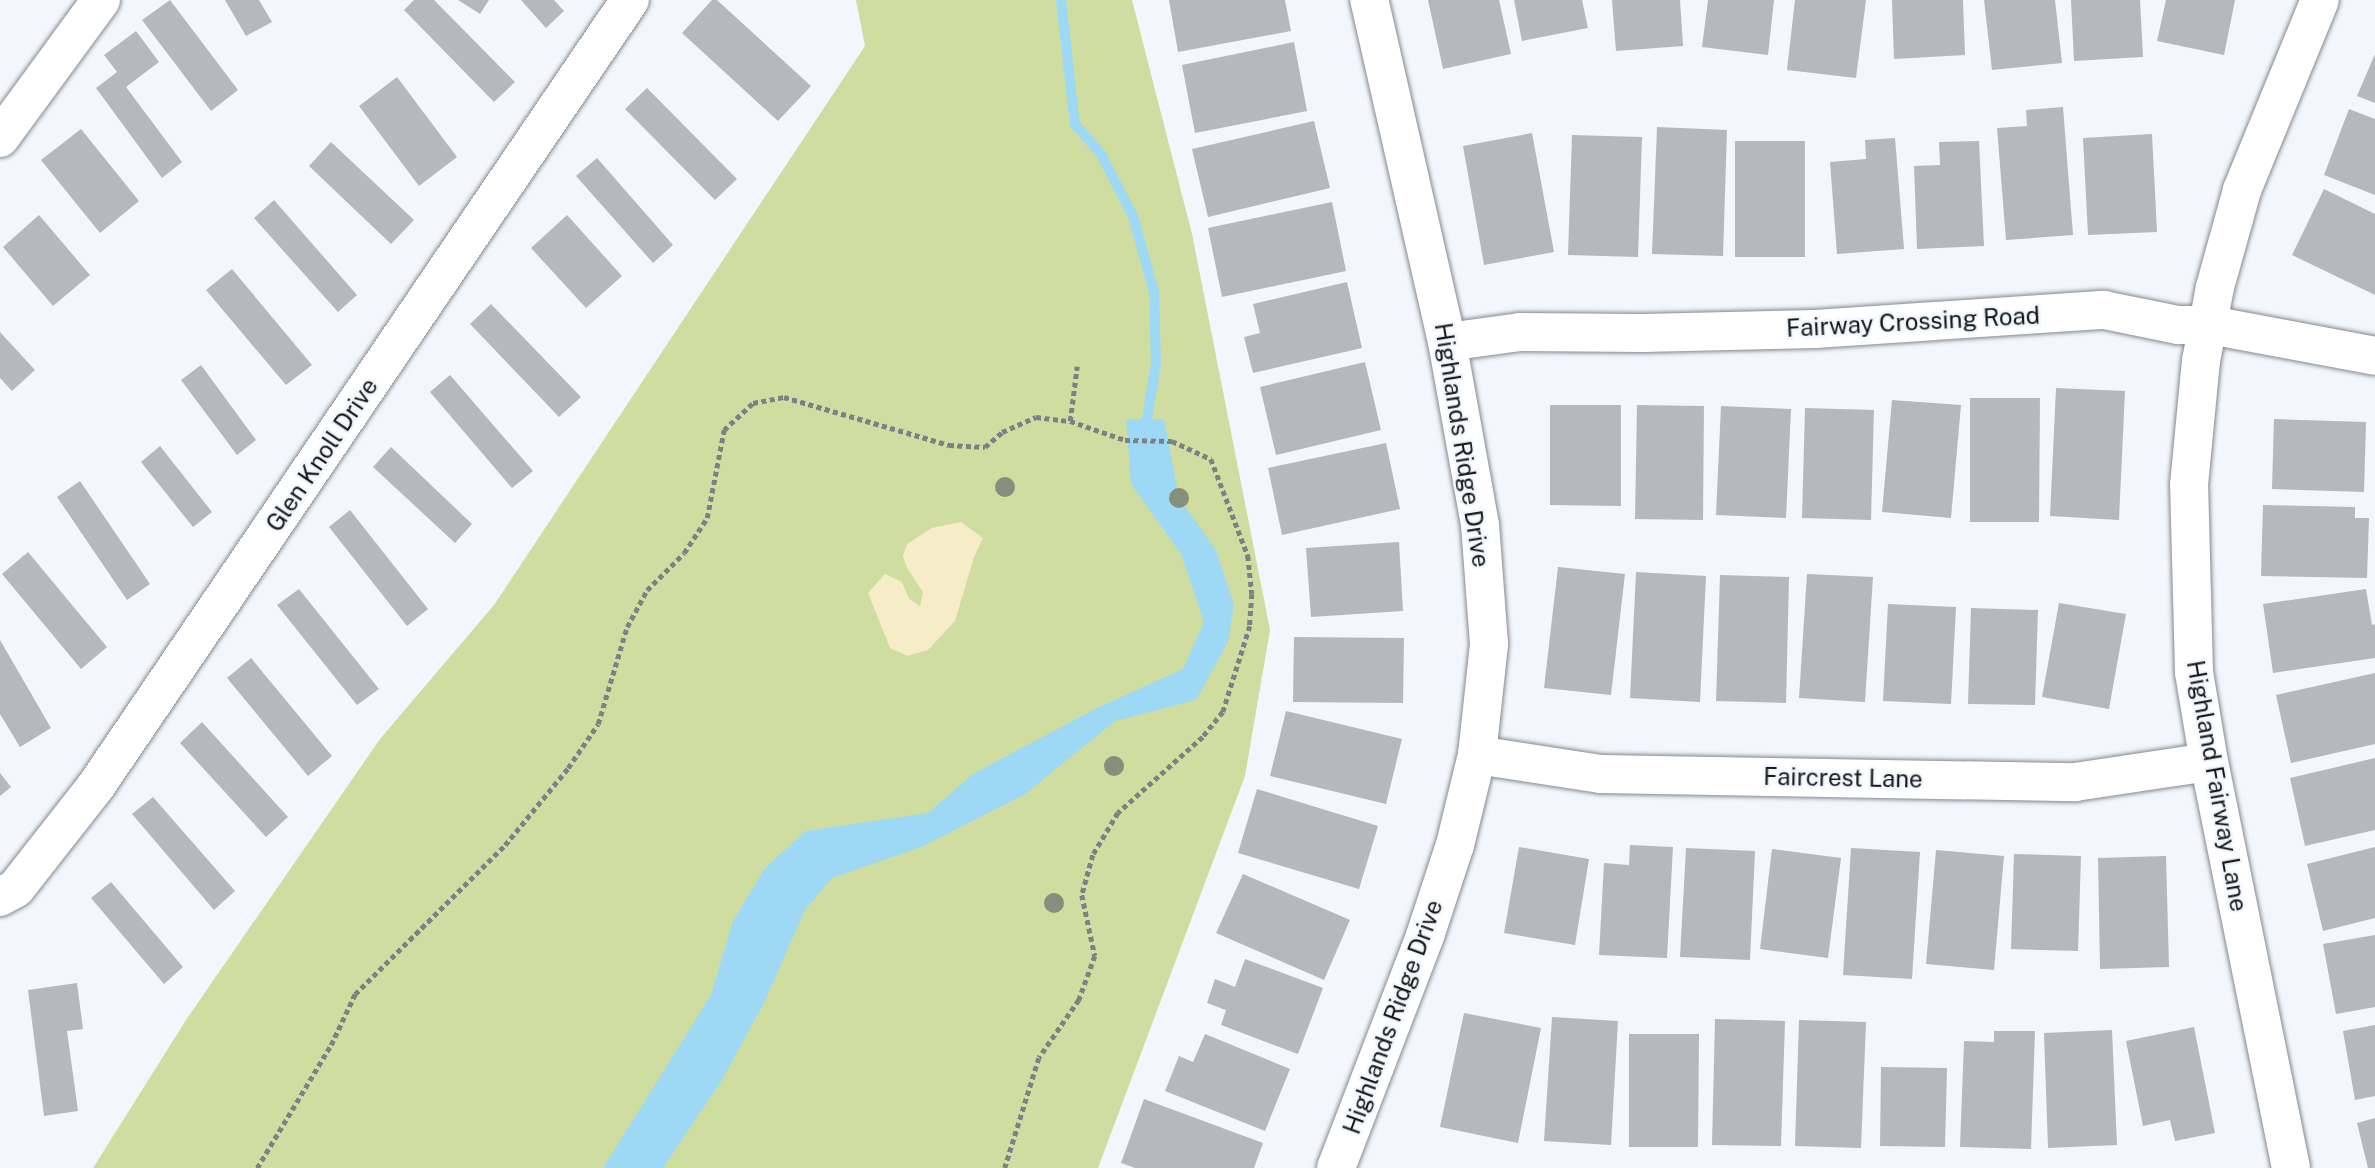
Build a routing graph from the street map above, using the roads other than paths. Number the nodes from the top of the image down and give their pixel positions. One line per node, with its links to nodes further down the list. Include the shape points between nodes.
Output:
1 (101, 0): 5 (street)
2 (630, 0): 11 (street, Glen Knoll Drive, via 96,786 16,888)
3 (1369, 0): 7 (street, Highlands Ridge Drive)
4 (2320, 0): 6 (street, Highland Fairway Lane, via 2242,190 2215,287)
5 (0, 138)
6 (2210, 325): 7 (street, Fairway Crossing Road, via 2178,325 2104,310 1815,329 1520,332); 8 (street, Fairway Crossing Road); 10 (street, Highland Fairway Lane, via 2201,361 2189,485 2194,672)
7 (1447, 342): 9 (street, Highlands Ridge Drive, via 1480,525 1489,644)
8 (2375, 356)
9 (1477, 755): 10 (street, Faircrest Lane, via 1601,774 2074,782); 12 (street, Highlands Ridge Drive, via 1455,845 1425,936)
10 (2209, 762): 13 (street, Highland Fairway Lane)
11 (0, 897)
12 (1336, 1168)
13 (2291, 1168)

